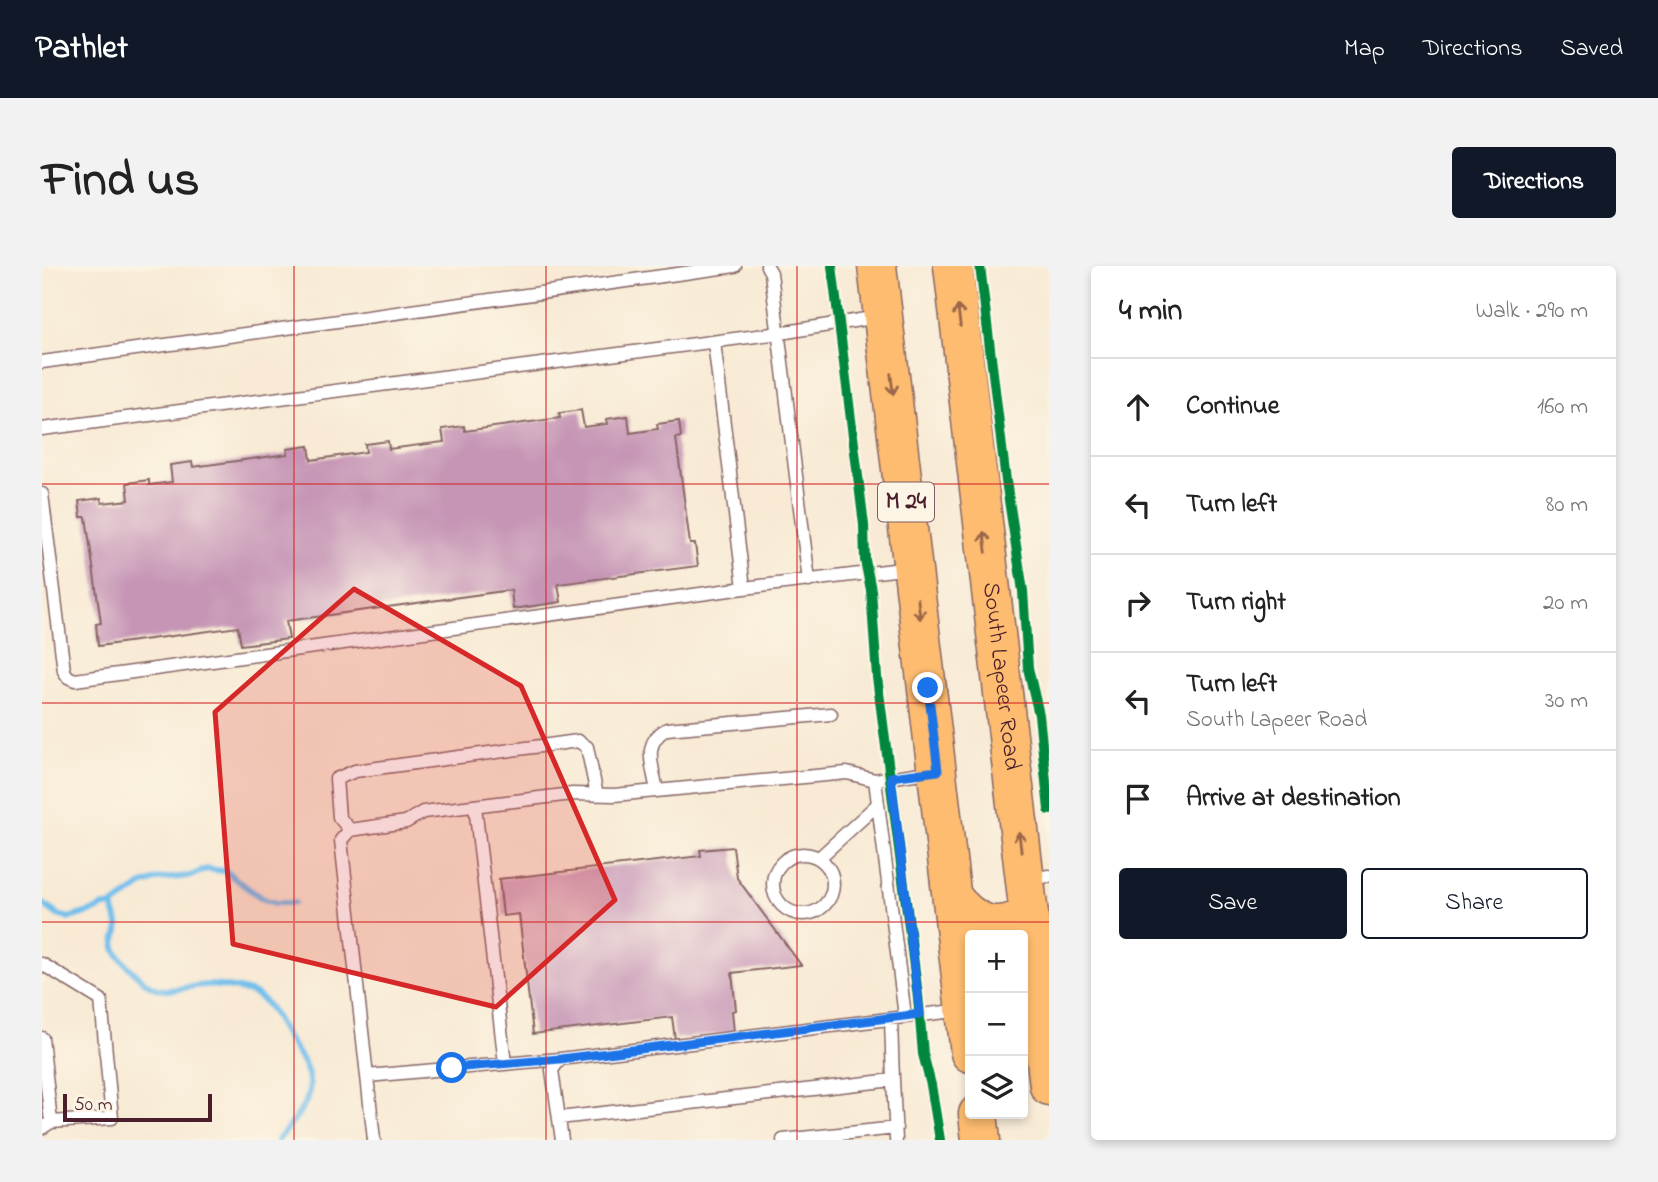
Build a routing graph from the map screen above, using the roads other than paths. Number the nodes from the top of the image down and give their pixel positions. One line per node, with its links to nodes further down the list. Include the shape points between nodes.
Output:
1 (735, 266): 8 (lane)
2 (767, 266): 6 (lane)
3 (877, 266): 5 (main road, M 24)
4 (953, 266): 23 (main road, South Lapeer Road, one-way to 4)
5 (883, 316): 6 (lane); 11 (main road, M 24, one-way to 11)
6 (780, 333): 7 (lane); 12 (lane)
7 (714, 342): 9 (lane); 13 (lane)
8 (42, 362)
9 (42, 429)
10 (42, 494): 13 (lane, via 64,671 75,680)
11 (914, 568): 12 (lane); 15 (main road, M 24, one-way to 15)
12 (809, 581): 13 (lane)
13 (744, 589)
14 (831, 714): 17 (lane, via 667,730 655,736 650,746)
15 (938, 771): 16 (lane); 24 (main road, M 24)
16 (875, 780): 17 (lane, via 847,773); 19 (lane)
17 (657, 791): 18 (lane)
18 (597, 794): 20 (lane); 21 (lane, via 587,747 578,741 368,769 336,779 339,817)
19 (878, 804): 22 (lane); 27 (lane)
20 (475, 806): 21 (lane, via 423,812 406,822); 31 (lane)
21 (350, 830): 32 (lane, via 341,840)
22 (819, 858): 22 (lane, via 832,872 829,901 802,914 783,907 773,888 776,869 791,856)
23 (1034, 890): 24 (main road, via 1016,923 977,921); 34 (main road, South Lapeer Road)
24 (952, 897): 26 (main road, M 24)
25 (42, 964): 38 (lane, via 101,1000 112,1118)
26 (965, 1009): 27 (lane)
27 (905, 1016): 28 (lane)
28 (891, 1020): 30 (lane); 33 (lane)
29 (42, 1038): 38 (lane)
30 (560, 1059): 31 (lane); 36 (lane, via 552,1070)
31 (505, 1064): 32 (lane)
32 (367, 1076): 40 (lane)
33 (894, 1080): 36 (lane); 39 (lane)
34 (1049, 1088): 35 (main road)
35 (1028, 1091)
36 (559, 1118): 41 (lane)
37 (979, 1119): 43 (main road)
38 (46, 1125)
39 (896, 1134): 42 (lane)
40 (374, 1140)
41 (562, 1140)
42 (783, 1140)
43 (981, 1140)

